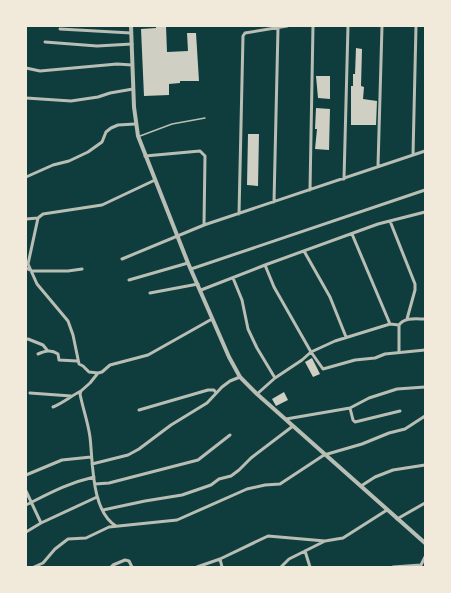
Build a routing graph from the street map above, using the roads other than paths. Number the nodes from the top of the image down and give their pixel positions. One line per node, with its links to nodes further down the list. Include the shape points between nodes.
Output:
1 (131, 26): 9 (street)
2 (287, 26): 7 (street)
3 (313, 26): 26 (street)
4 (348, 26): 24 (street)
5 (382, 26): 22 (street)
6 (416, 26): 20 (street)
7 (278, 28): 28 (street); 30 (street, via 246,33 243,36)
8 (60, 29): 9 (street)
9 (132, 33): 11 (street)
10 (45, 42): 11 (street, via 97,46)
11 (132, 44): 12 (street)
12 (132, 65): 13 (street, via 40,71); 14 (street)
13 (26, 68)
14 (133, 90): 15 (street, via 71,101); 17 (street)
15 (26, 98)
16 (205, 118): 18 (lane, via 172,124)
17 (135, 124): 18 (street); 23 (street, via 111,128 106,132 102,142 88,152)
18 (138, 136): 21 (street)
19 (425, 151): 20 (street)
20 (413, 155): 22 (street)
21 (145, 156): 25 (street); 34 (street, via 200,151 204,153)
22 (378, 166): 24 (street)
23 (26, 177)
24 (344, 178): 26 (street)
25 (155, 180): 31 (street, via 102,205 43,214); 36 (street)
26 (310, 190): 28 (street)
27 (425, 190): 43 (street)
28 (274, 202): 30 (street)
29 (425, 212): 33 (street)
30 (239, 214): 34 (street)
31 (38, 218): 32 (street); 44 (street, via 28,264)
32 (26, 219)
33 (390, 221): 35 (street); 51 (street, via 415,284)
34 (204, 225): 36 (street)
35 (352, 234): 37 (street); 53 (street)
36 (178, 236): 38 (street); 39 (street)
37 (304, 251): 40 (street); 55 (street, via 330,297)
38 (122, 259)
39 (188, 263): 43 (street); 46 (street)
40 (265, 265): 45 (street); 59 (street, via 274,287)
41 (26, 268): 44 (street)
42 (82, 269): 44 (street)
43 (191, 269): 47 (street)
44 (32, 271): 62 (street, via 37,284 68,321)
45 (233, 278): 48 (street); 65 (street, via 242,300 248,329)
46 (129, 280)
47 (198, 284): 48 (street); 49 (street)
48 (201, 290): 50 (street)
49 (150, 293)
50 (212, 319): 63 (street, via 148,355 110,365); 64 (street)
51 (407, 319): 52 (street); 54 (street)
52 (425, 319)
53 (390, 324): 54 (street); 55 (street)
54 (399, 325): 60 (street)
55 (346, 337): 59 (street)
56 (28, 339): 57 (street, via 43,345)
57 (46, 350): 61 (street); 62 (street, via 58,354 59,360)
58 (425, 350): 60 (street)
59 (311, 352): 60 (street, via 323,369); 65 (street)
60 (399, 352)
61 (38, 354)
62 (77, 361): 63 (street, via 89,372)
63 (98, 373): 67 (street)
64 (240, 377): 69 (street, via 230,381); 70 (street)
65 (276, 378): 70 (street)
66 (425, 387): 73 (street, via 397,389)
67 (81, 391): 71 (street); 81 (street, via 80,398 90,437)
68 (30, 393): 71 (street)
69 (216, 393): 74 (street, via 214,390 208,390); 82 (street, via 207,403 139,449 128,455)
70 (257, 394): 77 (street)
71 (71, 396): 72 (street)
72 (53, 407)
73 (350, 408): 75 (street, via 355,422); 77 (street)
74 (139, 410)
75 (400, 411)
76 (425, 416): 80 (street, via 404,429)
77 (285, 420): 78 (street)
78 (292, 426): 80 (street); 93 (street, via 231,476 211,485 182,495)
79 (230, 435): 86 (street, via 198,460 109,483)
80 (324, 455): 87 (street); 97 (street, via 280,484 247,489 177,520)
81 (91, 457): 82 (street); 84 (street, via 62,460)
82 (92, 464): 85 (street)
83 (425, 465): 87 (street, via 393,470 374,477)
84 (26, 476)
85 (94, 477): 86 (street); 90 (street, via 74,482)
86 (95, 484): 89 (street)
87 (361, 486): 94 (street)
88 (26, 491): 90 (street)
89 (97, 497): 93 (street); 96 (street)
90 (32, 502): 92 (street); 96 (street)
91 (425, 503): 95 (street)
92 (26, 505)
93 (103, 510): 97 (street, via 110,523)
94 (387, 510): 95 (street); 99 (street, via 343,538)
95 (397, 519): 100 (street)
96 (41, 523): 98 (street)
97 (116, 527): 104 (street, via 109,527 86,538 68,539)
98 (26, 532)
99 (325, 541): 101 (street); 103 (street, via 268,536)
100 (425, 543)
101 (305, 551): 112 (street, via 289,558); 113 (street)
102 (425, 557): 105 (street)
103 (220, 559): 110 (street); 111 (street)
104 (43, 563): 106 (street); 107 (street)
105 (420, 566): 114 (street)
106 (34, 567)
107 (45, 567)
108 (111, 567): 109 (street, via 125,560 129,561)
109 (132, 567)
110 (197, 567)
111 (222, 567)
112 (281, 567)
113 (310, 567)
114 (393, 567)

